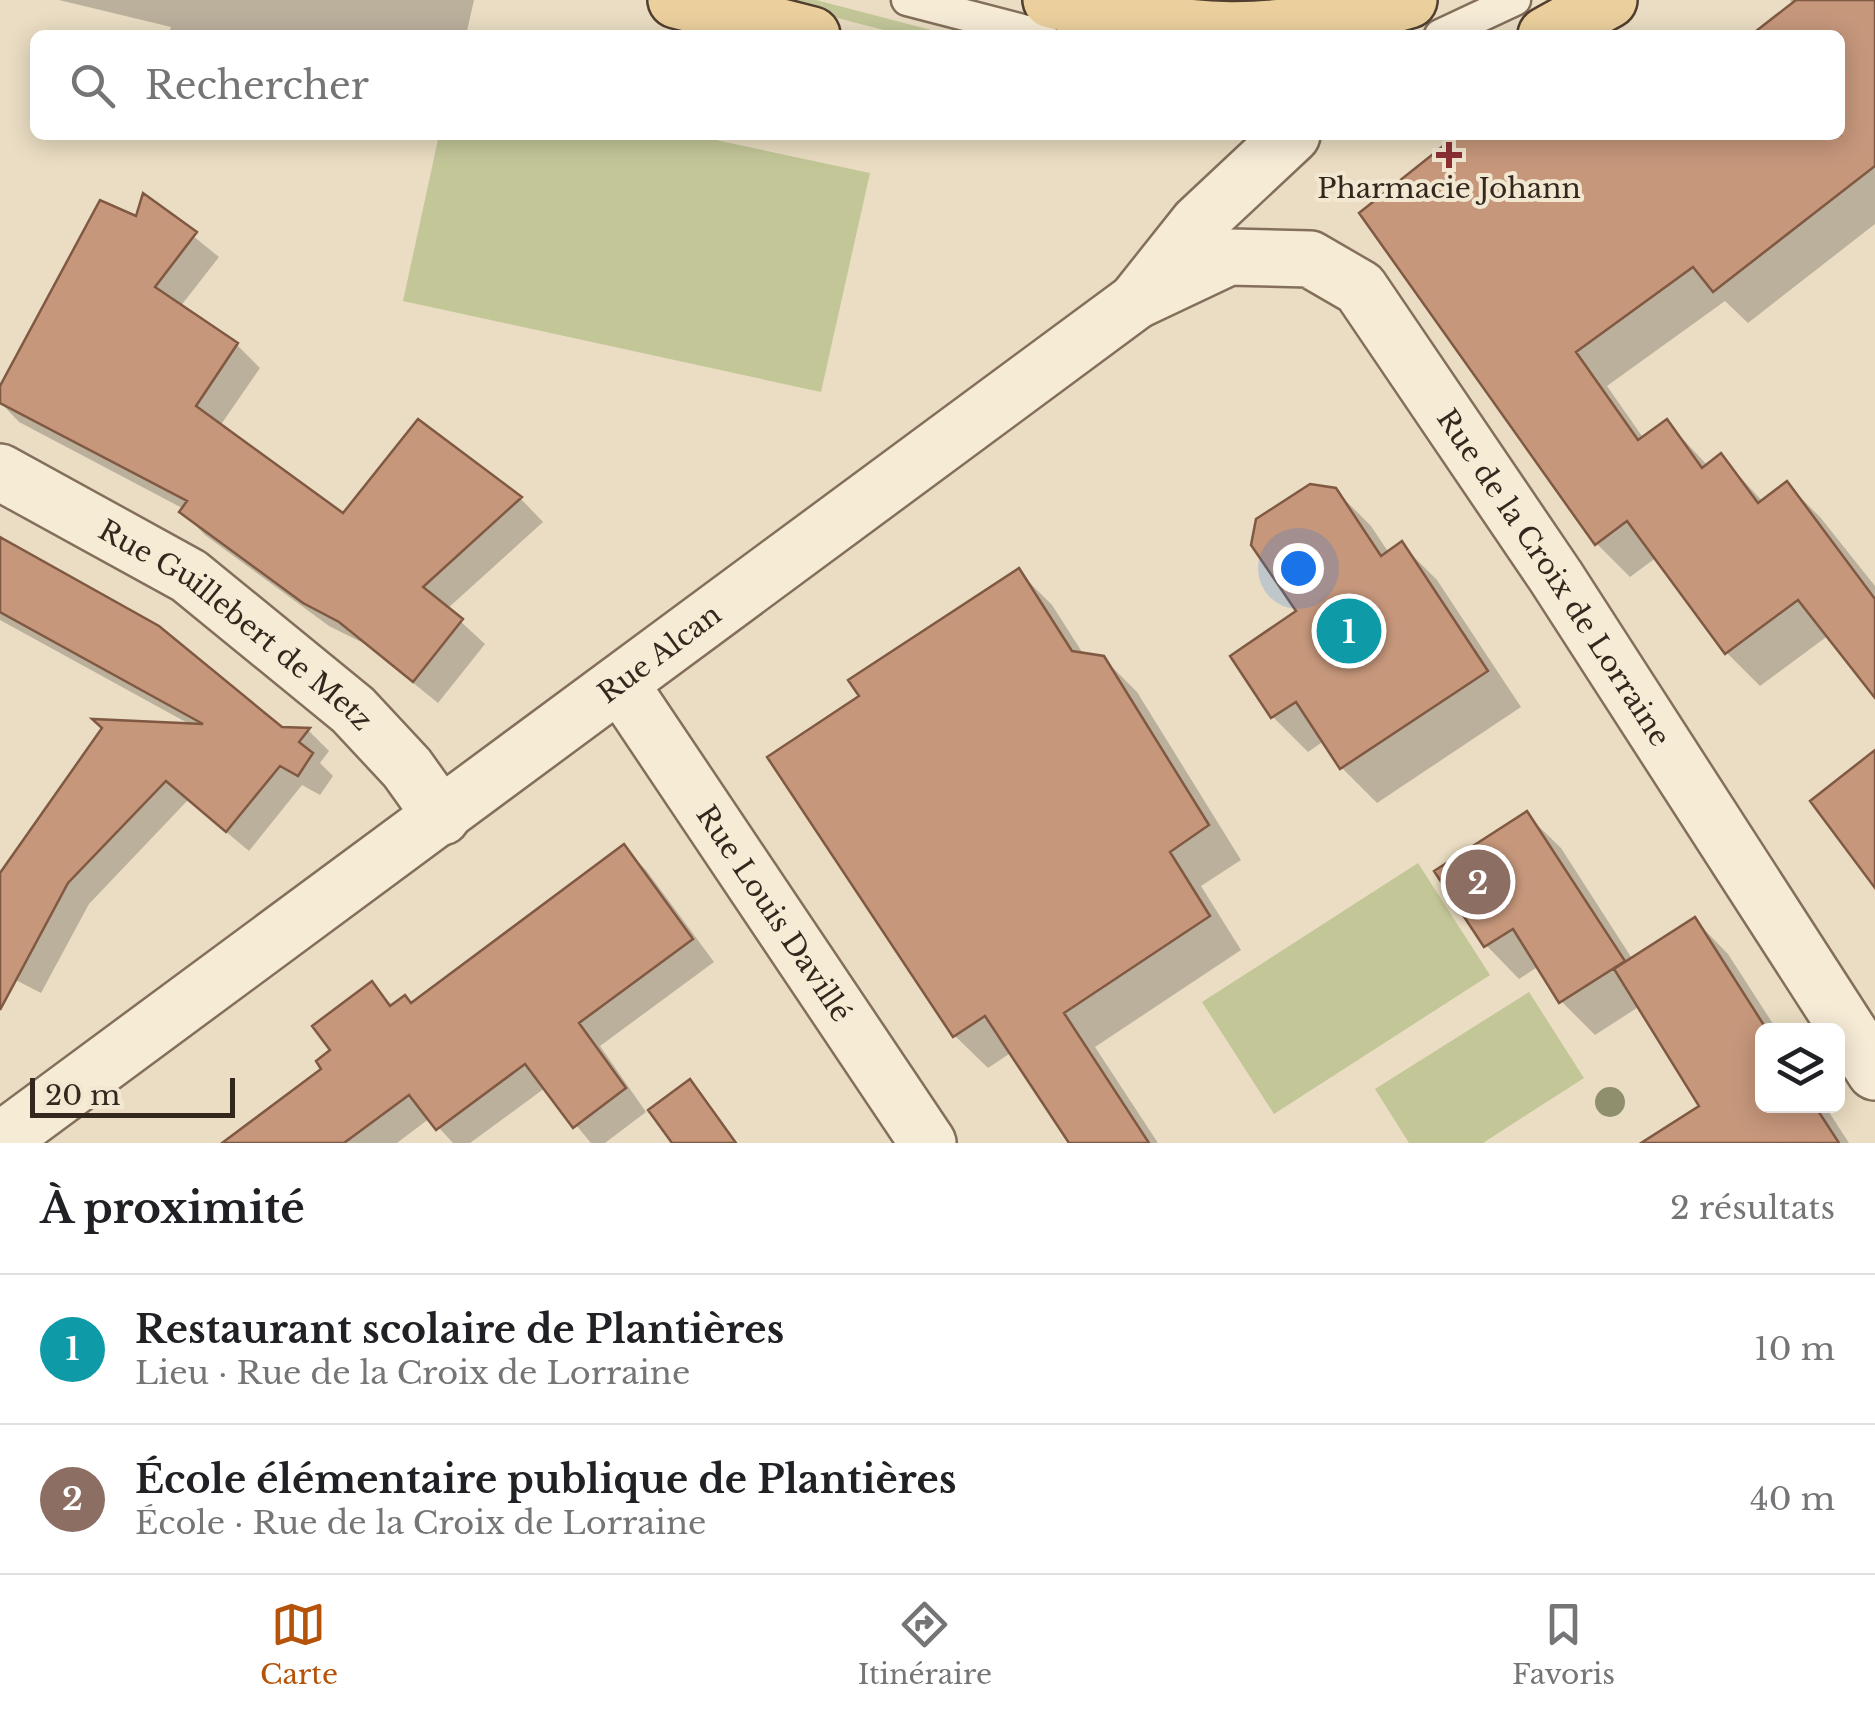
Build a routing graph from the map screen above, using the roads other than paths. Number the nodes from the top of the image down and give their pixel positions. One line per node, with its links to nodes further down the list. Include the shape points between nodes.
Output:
1 (676, 0): 7 (main road)
2 (907, 0): 8 (lane)
3 (1050, 0): 9 (main road)
4 (1409, 0): 10 (main road, via 1330,23)
5 (1515, 0): 11 (lane)
6 (1610, 0): 12 (main road)
7 (793, 30)
8 (1023, 30)
9 (1200, 30)
10 (1268, 30)
11 (1451, 30)
12 (1555, 30)
13 (1287, 140): 14 (street, Rue Alcan, via 1198,223)
14 (1136, 301): 16 (street, Rue Alcan); 18 (street, Rue de la Croix de Lorraine, via 1229,257 1310,259 1360,288)
15 (0, 472): 17 (street, Rue Guillebert de Metz, via 189,576 353,710)
16 (621, 685): 17 (street, Rue Alcan); 21 (street, Rue Louis Davillé)
17 (442, 817): 20 (street, Rue Alcan)
18 (1859, 1008): 19 (street, Rue de la Croix de Lorraine)
19 (1875, 1072)
20 (0, 1140)
21 (928, 1143)

